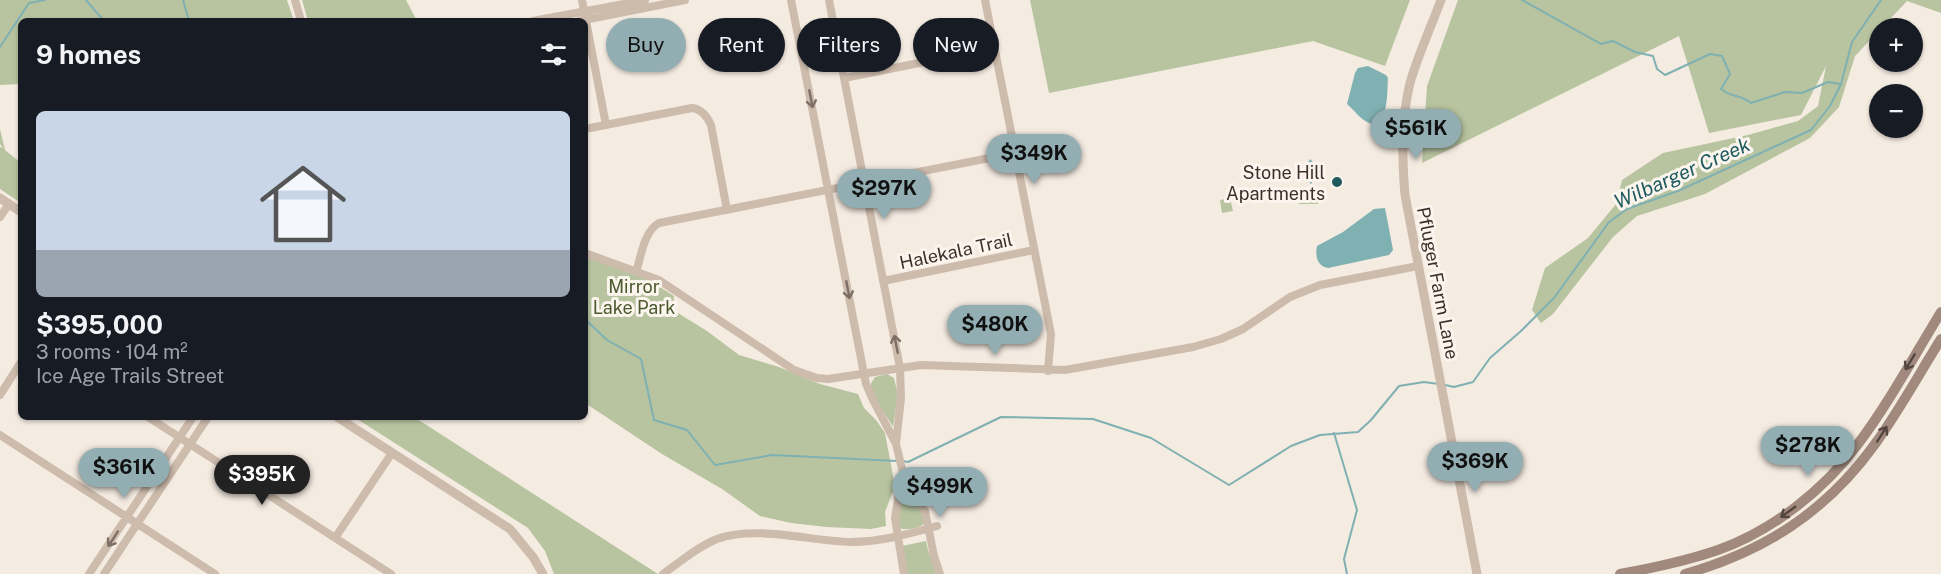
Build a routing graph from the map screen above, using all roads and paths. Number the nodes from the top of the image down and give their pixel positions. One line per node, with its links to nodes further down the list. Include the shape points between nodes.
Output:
1 (295, 0): 10 (street)
2 (582, 0): 9 (street)
3 (645, 0): 9 (street)
4 (685, 0): 9 (street)
5 (791, 0): 20 (street, one-way to 20)
6 (829, 0): 15 (street)
7 (985, 0): 11 (street)
8 (1441, 0): 28 (street, Pfluger Farm Lane, via 1410,83 1402,143 1405,195)
9 (583, 17)
10 (300, 18)
11 (988, 18)
12 (588, 40): 16 (street)
13 (913, 64): 15 (street)
14 (999, 72): 18 (street)
15 (844, 78): 19 (street)
16 (606, 125): 17 (street); 24 (street, via 698,109 711,125)
17 (588, 128)
18 (1015, 153): 19 (street); 26 (street)
19 (864, 183): 20 (street); 30 (street)
20 (828, 188): 24 (street); 36 (street, one-way to 36)
21 (0, 198): 22 (street)
22 (9, 204): 23 (street); 25 (street)
23 (18, 210)
24 (727, 210): 29 (street, via 656,225 648,235)
25 (0, 217)
26 (1034, 250): 30 (street, Halekala Trail); 35 (street, via 1051,334)
27 (588, 254): 29 (street)
28 (1418, 266): 35 (street, via 1320,285 1290,297 1243,329 1193,347); 63 (street, Pfluger Farm Lane)
29 (636, 272): 36 (street, via 668,285 794,370 828,379)
30 (883, 281): 34 (street, one-way to 30)
31 (1941, 312): 48 (main road, one-way to 48, via 1858,445)
32 (1941, 339): 49 (main road, one-way to 32, via 1875,444)
33 (18, 367): 37 (street)
34 (900, 368): 35 (street, via 929,365); 36 (street); 45 (street, via 902,398)
35 (1048, 371)
36 (864, 373): 45 (street)
37 (0, 395)
38 (153, 420): 43 (street)
39 (191, 420): 43 (street)
40 (206, 420): 44 (street)
41 (342, 420): 46 (street)
42 (0, 435): 50 (street)
43 (180, 437): 44 (street); 50 (street)
44 (190, 444): 51 (street); 54 (street)
45 (896, 444): 47 (street)
46 (392, 453): 54 (street); 59 (street, via 510,529)
47 (903, 475): 52 (street); 53 (street, via 895,518)
48 (1829, 478): 49 (street); 64 (main road, one-way to 64, via 1789,512 1719,550)
49 (1838, 488): 65 (main road, via 1808,516 1771,540 1717,565)
50 (127, 517): 51 (street); 55 (street, one-way to 55)
51 (138, 522): 56 (street); 57 (street)
52 (933, 527): 53 (street); 62 (street, via 934,556)
53 (898, 536): 60 (street, via 858,542 740,534 709,543); 61 (street)
54 (335, 538): 58 (street)
55 (89, 574)
56 (104, 574)
57 (215, 574)
58 (391, 574)
59 (543, 574)
60 (663, 574)
61 (904, 574)
62 (940, 574)
63 (1477, 574)
64 (1620, 574)
65 (1685, 574)

